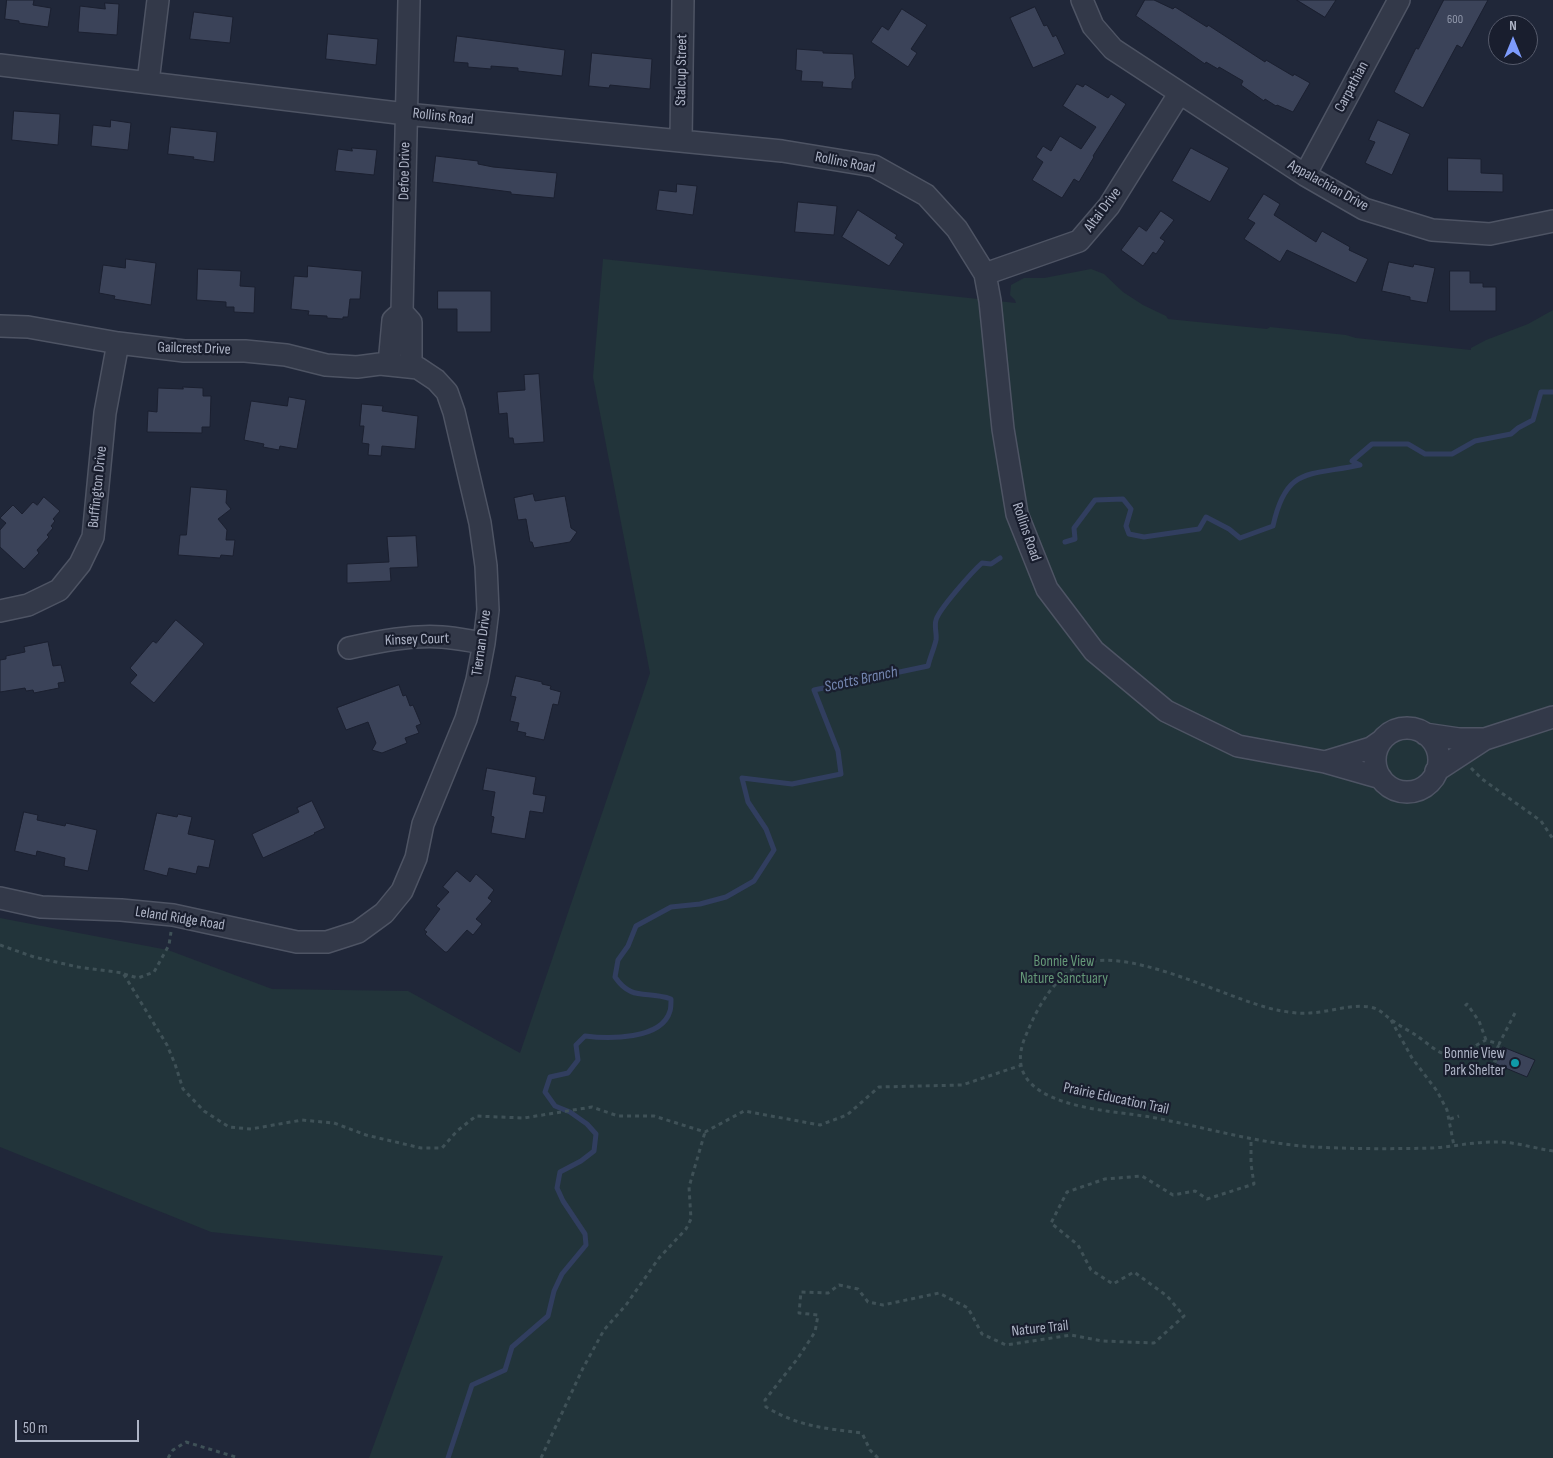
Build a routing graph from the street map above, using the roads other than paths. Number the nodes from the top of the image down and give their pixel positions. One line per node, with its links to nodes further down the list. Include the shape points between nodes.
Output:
1 (158, 0): 7 (street)
2 (409, 0): 9 (street, Defoe Drive)
3 (683, 0): 10 (street, Stalcup Street)
4 (1082, 0): 8 (street, Appalachian Drive, via 1092,26 1113,49)
5 (1399, 0): 11 (street, Carpathian)
6 (0, 65): 7 (street, Rollins Road)
7 (148, 82): 9 (street, Rollins Road)
8 (1179, 94): 11 (street, Appalachian Drive); 13 (street, Altai Drive, via 1109,206 1079,240)
9 (406, 114): 10 (street, Rollins Road); 14 (street, Defoe Drive)
10 (681, 140): 13 (street, Rollins Road, via 782,151 874,166 926,195 957,229)
11 (1305, 175): 12 (street, Appalachian Drive, via 1364,209 1432,230 1490,234)
12 (1553, 221)
13 (985, 274): 26 (street, Rollins Road, via 1003,429 1017,514 1047,589 1094,651 1166,711 1238,746)
14 (402, 312): 17 (street, Defoe Drive, via 393,320); 18 (street, Defoe Drive, via 411,322)
15 (0, 326): 16 (street, Gailcrest Drive, via 38,328)
16 (118, 343): 17 (street, Gailcrest Drive, via 184,351 286,354 326,365); 19 (street, Buffington Drive, via 105,413 93,537 80,564 59,590 28,605)
17 (389, 364): 18 (street, Tiernan Drive)
18 (411, 366): 20 (street, Tiernan Drive, via 436,380 446,392 454,412 480,522 486,566 488,610)
19 (0, 611)
20 (484, 643): 21 (street, Kinsey Court, via 415,637); 30 (street, Tiernan Drive, via 466,718 423,824 416,858 402,891 384,913)
21 (349, 648)
22 (1553, 717): 24 (street, Rollins Road)
23 (1425, 734): 24 (street, Rollins Road); 25 (street, Rollins Road, via 1407,728 1388,734); 27 (street, via 1437,751)
24 (1485, 739): 27 (street, Rollins Road)
25 (1381, 741): 26 (street, Rollins Road, via 1371,748); 28 (street, via 1375,760)
26 (1325, 762): 28 (street, Rollins Road)
27 (1436, 771): 28 (street, Rollins Road, via 1427,784 1412,791 1395,789)
28 (1381, 778)
29 (0, 898): 30 (street, Leland Ridge Road, via 41,907 173,914 297,942 327,942)
30 (358, 932)

